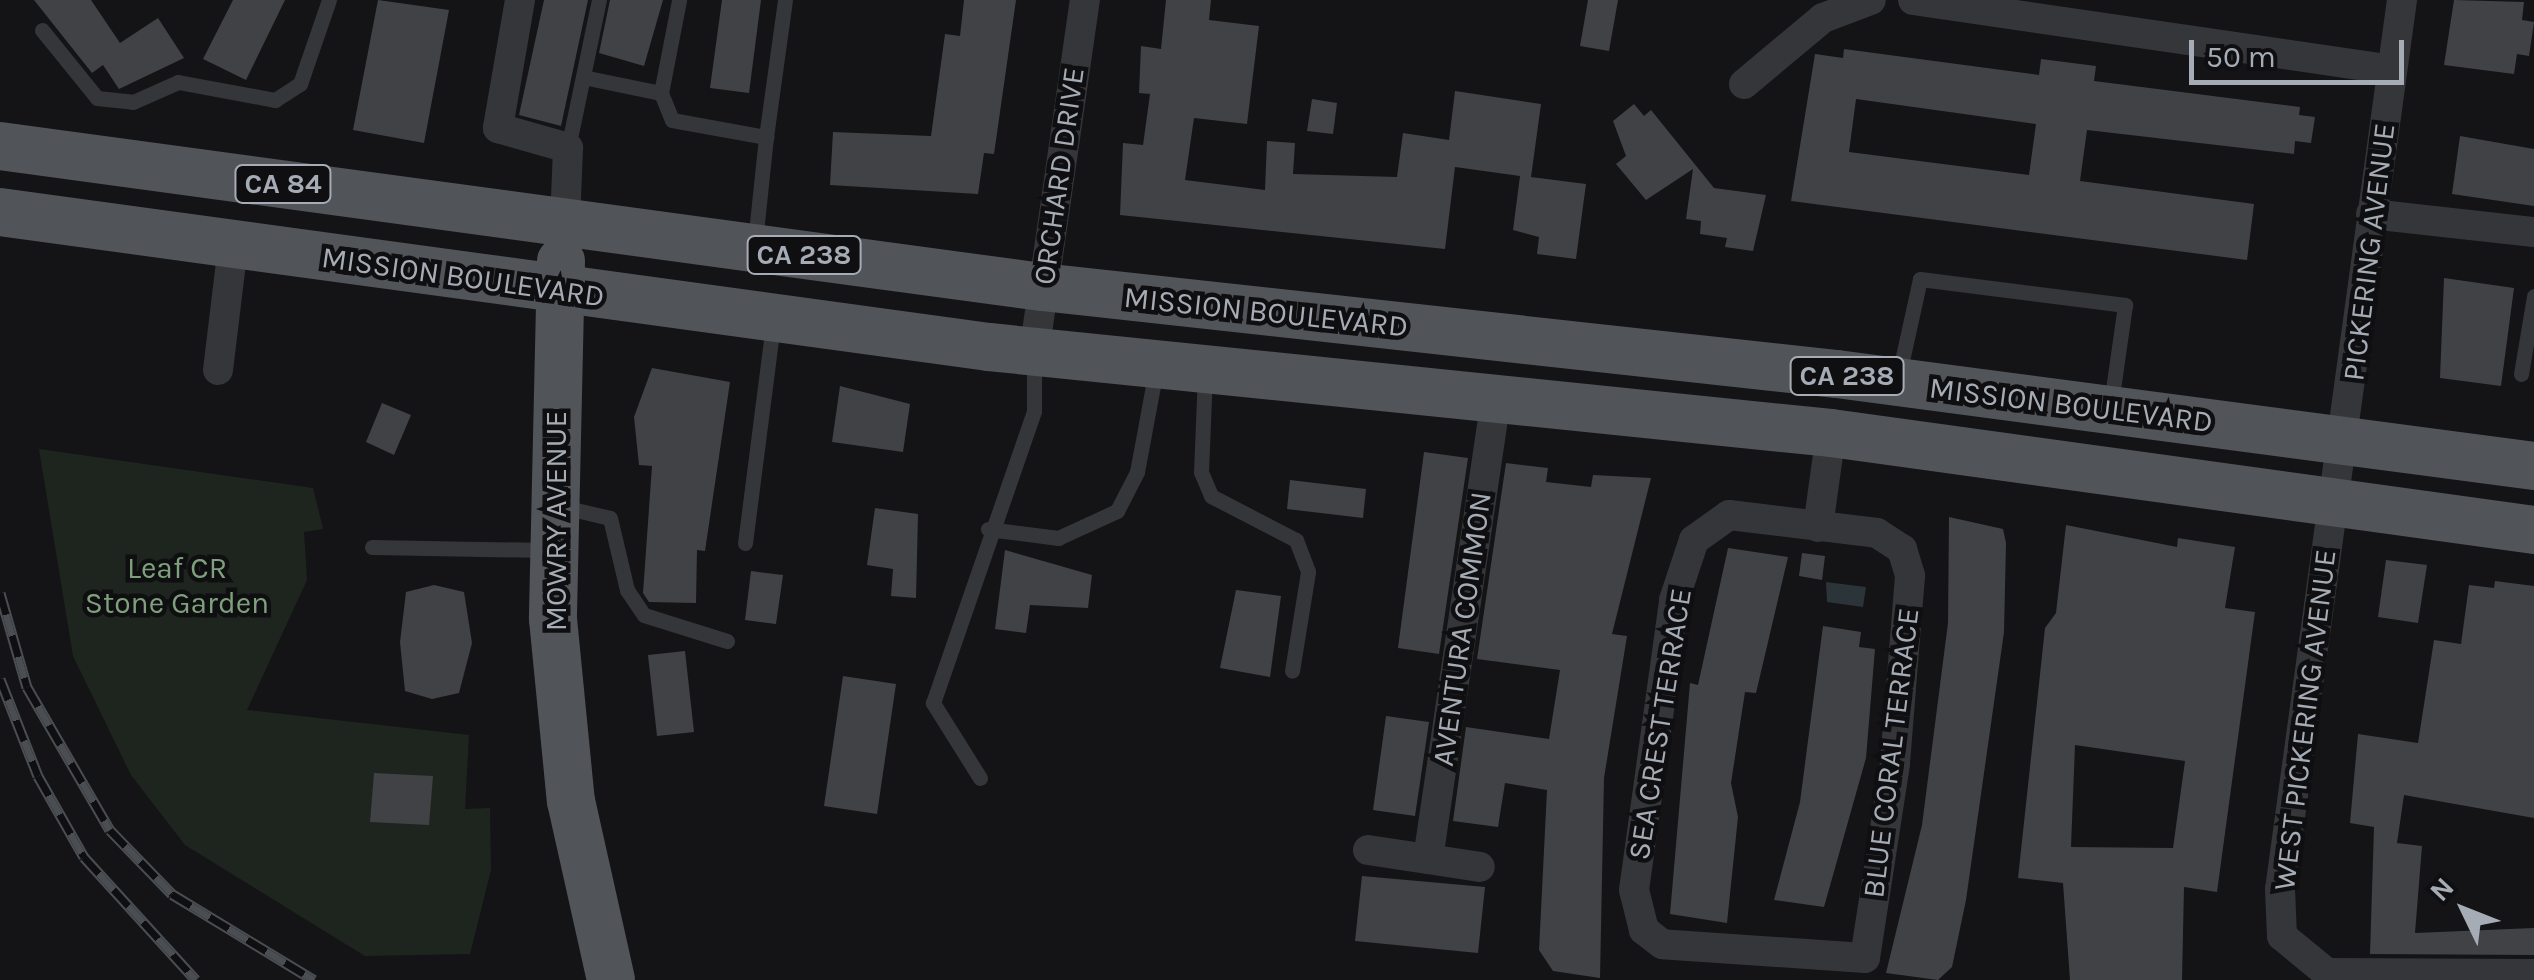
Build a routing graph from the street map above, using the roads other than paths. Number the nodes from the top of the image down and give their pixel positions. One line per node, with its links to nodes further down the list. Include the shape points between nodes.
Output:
1 (329, 0): 10 (lane, via 300,84 275,100 178,82 133,102 96,98)
2 (520, 0): 17 (street, via 498,128)
3 (599, 0): 12 (lane)
4 (679, 0): 14 (lane)
5 (785, 0): 15 (lane)
6 (1085, 0): 24 (street, ORCHARD DRIVE)
7 (1871, 0): 13 (street, via 1824,18)
8 (1913, 0): 11 (street)
9 (2402, 0): 11 (street, PICKERING AVENUE)
10 (42, 30)
11 (2392, 70): 19 (street, PICKERING AVENUE)
12 (583, 77): 14 (lane); 17 (lane)
13 (1744, 84)
14 (660, 94): 15 (lane, via 672,120)
15 (766, 137): 23 (lane)
16 (0, 146): 20 (main road, MISSION BOULEVARD / CA 84)
17 (568, 148): 20 (street)
18 (0, 212): 22 (main road, MISSION BOULEVARD / CA 84)
19 (2371, 214): 21 (street); 37 (street, PICKERING AVENUE)
20 (566, 223): 23 (main road, MISSION BOULEVARD / CA 238); 25 (main road, MOWRY AVENUE)
21 (2534, 232)
22 (233, 246): 25 (main road, MISSION BOULEVARD / CA 84); 30 (street)
23 (754, 248): 24 (main road, MISSION BOULEVARD / CA 238)
24 (1042, 287): 28 (street, ORCHARD DRIVE); 33 (main road, MISSION BOULEVARD / CA 238)
25 (558, 290): 27 (main road, MISSION BOULEVARD / CA 238); 41 (main road, MOWRY AVENUE)
26 (2534, 296): 32 (lane)
27 (774, 318): 28 (main road, MISSION BOULEVARD / CA 238); 44 (lane)
28 (1034, 353): 29 (main road, MISSION BOULEVARD / CA 238); 42 (lane, via 1034,411)
29 (1156, 365): 31 (main road, MISSION BOULEVARD / CA 238); 42 (lane, via 1137,472 1118,511 1058,538)
30 (218, 370)
31 (1206, 370): 34 (main road, MISSION BOULEVARD / CA 238); 47 (lane, via 1201,472 1211,496 1296,540 1308,572)
32 (2521, 374)
33 (1897, 382): 35 (main road, MISSION BOULEVARD / CA 238); 35 (lane, via 1920,280 2124,305)
34 (1496, 400): 36 (main road, MISSION BOULEVARD / CA 238); 51 (street, AVENTURA COMMON)
35 (2110, 410): 37 (main road, MISSION BOULEVARD / CA 238)
36 (1831, 434): 39 (main road, MISSION BOULEVARD / CA 238); 40 (street)
37 (2347, 441): 38 (main road, MISSION BOULEVARD / CA 238); 39 (street, PICKERING AVENUE)
38 (2534, 466)
39 (2337, 504): 43 (main road, MISSION BOULEVARD / CA 238); 54 (street, WEST PICKERING AVENUE, via 2280,889 2282,936 2328,972)
40 (1818, 526): 53 (street, BLUE CORAL TERRACE, via 1877,533 1902,549 1909,642); 53 (street, SEA CREST TERRACE, via 1729,515 1706,522 1674,600 1634,890 1644,930 1662,944)
41 (553, 528): 45 (lane); 46 (lane, via 610,518 627,590 644,615); 49 (main road, MOWRY AVENUE)
42 (988, 529): 48 (lane, via 934,704)
43 (2534, 530)
44 (745, 543)
45 (372, 546)
46 (727, 641)
47 (1292, 671)
48 (980, 778)
49 (574, 819): 55 (main road, MOWRY AVENUE); 56 (main road, MOWRY AVENUE)
50 (1368, 850): 51 (street)
51 (1428, 859): 52 (street)
52 (1480, 867)
53 (1865, 958)
54 (2534, 974)
55 (595, 980)
56 (611, 980)

